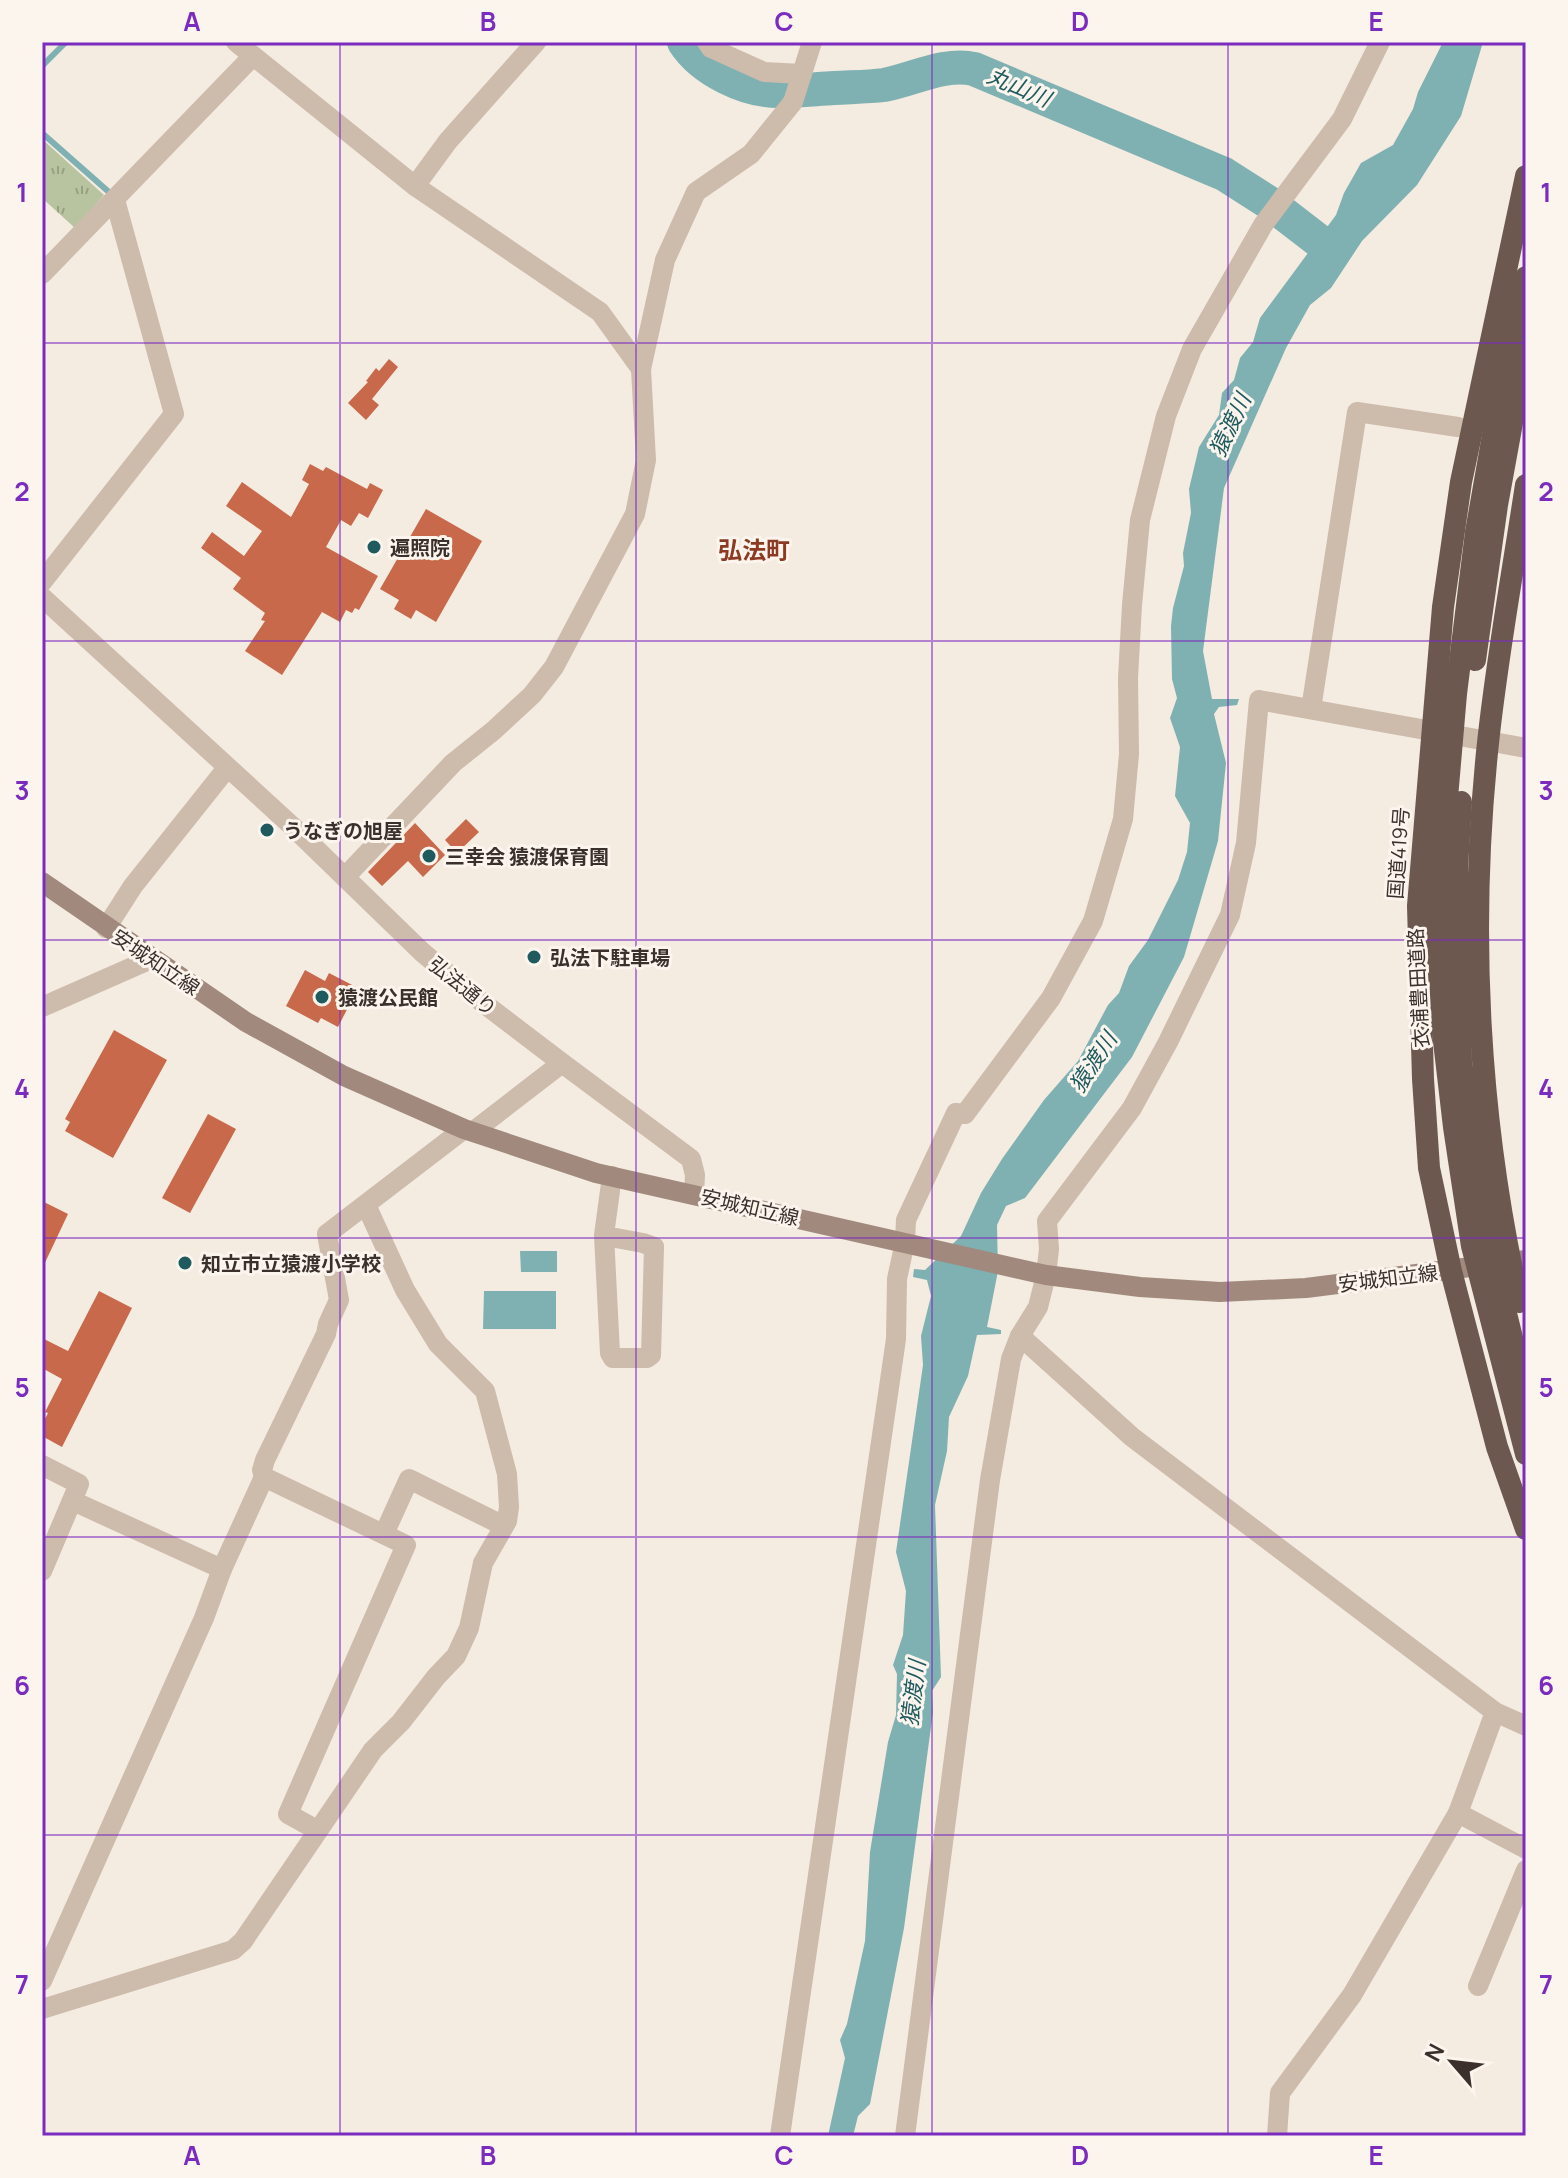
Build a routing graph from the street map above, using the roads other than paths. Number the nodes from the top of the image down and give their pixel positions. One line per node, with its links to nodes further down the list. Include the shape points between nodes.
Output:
1 (236, 42): 6 (street)
2 (536, 42): 9 (street)
3 (707, 42): 7 (street, via 764,72)
4 (812, 42): 7 (street)
5 (1380, 42): 35 (street, via 1342,119 1263,225 1192,349 1166,416 1140,520 1123,819 1093,921 1051,998 965,1114 956,1113 906,1220)
6 (253, 56): 9 (street); 10 (street)
7 (802, 74): 14 (street, via 793,102 751,154 696,192 665,260)
8 (1526, 176): 20 (highway, 国道419号, via 1461,482)
9 (415, 186): 14 (street, via 600,312)
10 (115, 200): 11 (street); 17 (street, via 174,414)
11 (42, 274)
12 (1526, 277): 42 (highway, 衣浦豊田道路, via 1476,532 1439,904 1440,1007 1470,1232)
13 (1526, 346): 41 (highway, 衣浦豊田道路, via 1466,721 1457,868 1461,1061 1485,1228)
14 (641, 369): 24 (street, via 646,460 635,514 554,667 532,695 453,763)
15 (1458, 427): 19 (street, via 1357,412)
16 (1526, 485): 21 (highway)
17 (42, 582)
18 (42, 597): 23 (street, 弘法通り)
19 (1311, 709): 20 (street); 38 (street, via 1259,700 1246,843 1230,915 1132,1108 1047,1221 1049,1249)
20 (1431, 729): 21 (street); 37 (highway, 国道419号, via 1418,906 1423,1079 1429,1168)
21 (1488, 743): 22 (street); 36 (highway, via 1478,887 1479,1006 1494,1173)
22 (1526, 748)
23 (227, 768): 24 (street, 弘法通り); 26 (street)
24 (345, 877): 29 (street, 弘法通り, via 422,952)
25 (42, 882): 26 (main road, 安城知立線)
26 (106, 928): 27 (main road, 安城知立線)
27 (151, 959): 28 (street); 30 (main road, 安城知立線, via 246,1022 344,1076)
28 (42, 1007)
29 (562, 1063): 30 (street); 32 (street, 弘法通り, via 691,1159)
30 (469, 1130): 31 (main road, 安城知立線); 33 (street)
31 (612, 1176): 32 (main road, 安城知立線); 34 (street)
32 (694, 1194): 35 (main road, 安城知立線)
33 (366, 1205): 44 (street, via 327,1234 339,1300 265,1460); 46 (street, via 405,1290 438,1344 485,1391 509,1482 507,1521)
34 (605, 1236): 34 (street, via 610,1353 613,1358 647,1358 654,1247)
35 (912, 1244): 38 (main road, 安城知立線); 60 (street, via 897,1279 896,1339)
36 (1518, 1261): 37 (main road, 安城知立線); 39 (highway)
37 (1451, 1271): 38 (main road, 安城知立線, via 1220,1292); 47 (highway, 国道419号, via 1497,1447)
38 (1040, 1273): 40 (street, via 1038,1307)
39 (1526, 1335)
40 (1020, 1336): 51 (street, via 1132,1437); 61 (street, via 1011,1359 990,1480)
41 (1526, 1395)
42 (1526, 1454)
43 (42, 1465): 45 (street, via 79,1484)
44 (264, 1477): 48 (street); 49 (street)
45 (73, 1501): 49 (street); 50 (street)
46 (502, 1525): 48 (street, via 409,1479); 54 (street, via 483,1563 469,1628 456,1656 373,1750)
47 (1526, 1529)
48 (384, 1534): 54 (street, via 406,1545 288,1814)
49 (222, 1569): 57 (street)
50 (42, 1571)
51 (1495, 1712): 52 (street); 53 (street)
52 (1526, 1726)
53 (1458, 1813): 55 (street); 62 (street, via 1352,1995 1280,2093)
54 (317, 1830): 59 (street, via 233,1950)
55 (1526, 1849)
56 (1526, 1870): 58 (street)
57 (42, 1981)
58 (1478, 1986)
59 (42, 2009)
60 (780, 2136)
61 (905, 2136)
62 (1277, 2136)

